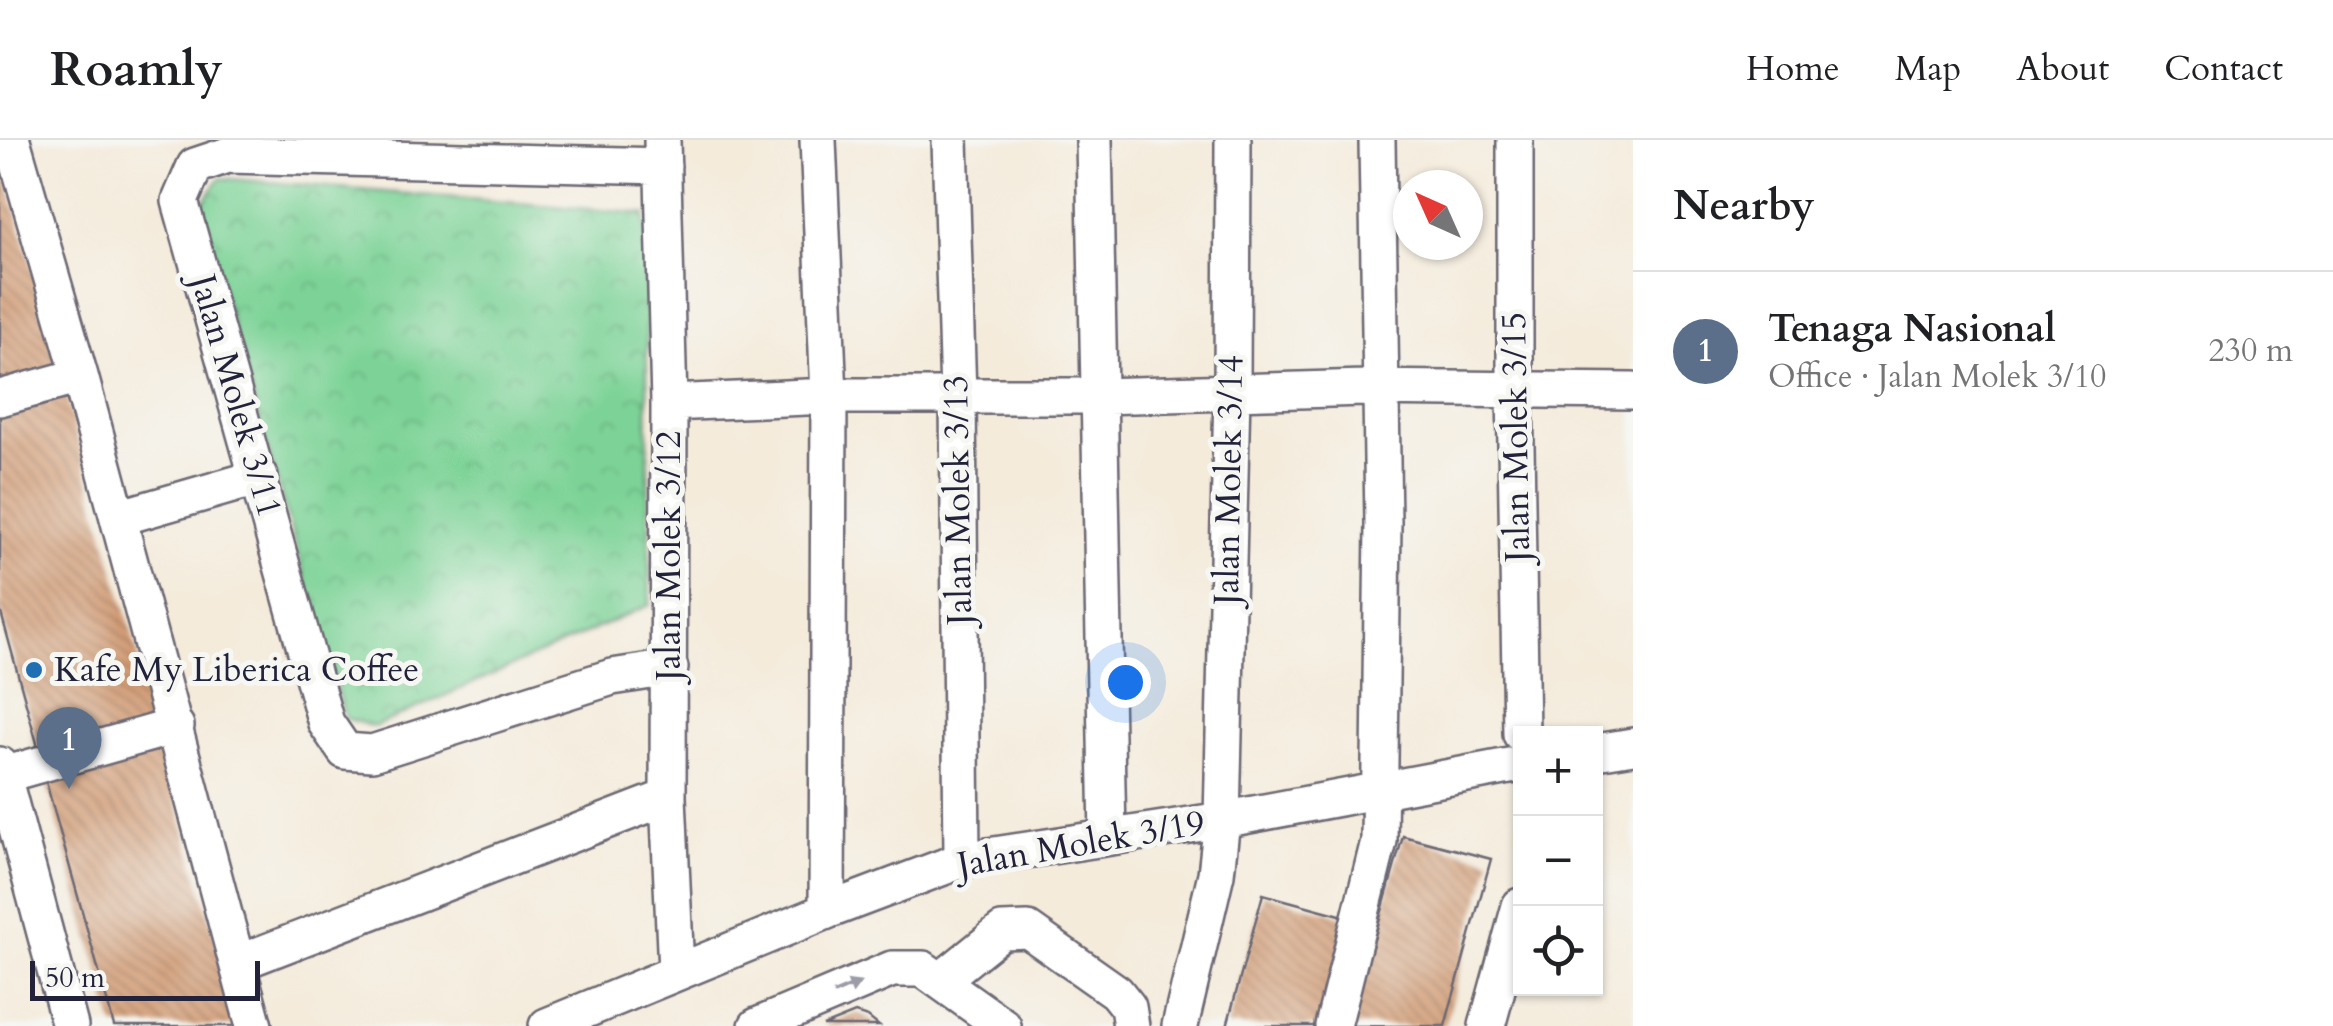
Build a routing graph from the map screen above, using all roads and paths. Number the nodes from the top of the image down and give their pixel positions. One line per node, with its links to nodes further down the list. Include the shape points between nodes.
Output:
1 (12, 140): 9 (street)
2 (818, 140): 15 (street)
3 (950, 140): 14 (street, Jalan Molek 3/13)
4 (1094, 140): 16 (street)
5 (1233, 140): 13 (street, Jalan Molek 3/14)
6 (1376, 140): 10 (street)
7 (1515, 140): 11 (street, Jalan Molek 3/15)
8 (663, 153): 18 (street, Jalan Molek 3/12); 19 (street, Jalan Molek 3/11, via 228,156 195,166 180,201)
9 (80, 376): 17 (street); 20 (street)
10 (1378, 388): 11 (street); 13 (street); 28 (street)
11 (1515, 389): 12 (street); 23 (street, Jalan Molek 3/15)
12 (1633, 391)
13 (1232, 392): 16 (street); 30 (street, Jalan Molek 3/14)
14 (958, 395): 15 (street); 16 (street); 32 (street, Jalan Molek 3/13)
15 (830, 396): 18 (street); 33 (street)
16 (1100, 396): 31 (street)
17 (0, 398)
18 (669, 403): 21 (street, Jalan Molek 3/12)
19 (260, 476): 20 (street); 21 (street, Jalan Molek 3/11, via 326,723 345,752 372,753 612,677)
20 (118, 518): 22 (street)
21 (670, 668): 29 (street, Jalan Molek 3/12)
22 (176, 726): 27 (street); 35 (street)
23 (1521, 726)
24 (1633, 746): 25 (street)
25 (1603, 751)
26 (1513, 765): 28 (street, Jalan Molek 3/19)
27 (1, 770): 38 (street)
28 (1380, 790): 30 (street, Jalan Molek 3/19); 45 (street, via 1379,841)
29 (668, 797): 35 (street); 36 (street, Jalan Molek 3/12)
30 (1222, 820): 31 (street, Jalan Molek 3/19); 44 (street, Jalan Molek 3/14)
31 (1108, 838): 32 (street, Jalan Molek 3/19)
32 (962, 860): 33 (street, Jalan Molek 3/19)
33 (828, 910): 36 (street, Jalan Molek 3/19)
34 (1513, 931): 46 (street)
35 (238, 963): 39 (street)
36 (676, 971): 40 (street, Jalan Molek 3/19)
37 (940, 980): 41 (street, one-way to 37, via 892,969 923,969); 42 (street); 43 (street, via 1002,931 1028,930 1116,992)
38 (70, 1026)
39 (254, 1026)
40 (547, 1026)
41 (757, 1026)
42 (1003, 1026)
43 (1131, 1026)
44 (1180, 1026)
45 (1333, 1026)
46 (1487, 1026)

